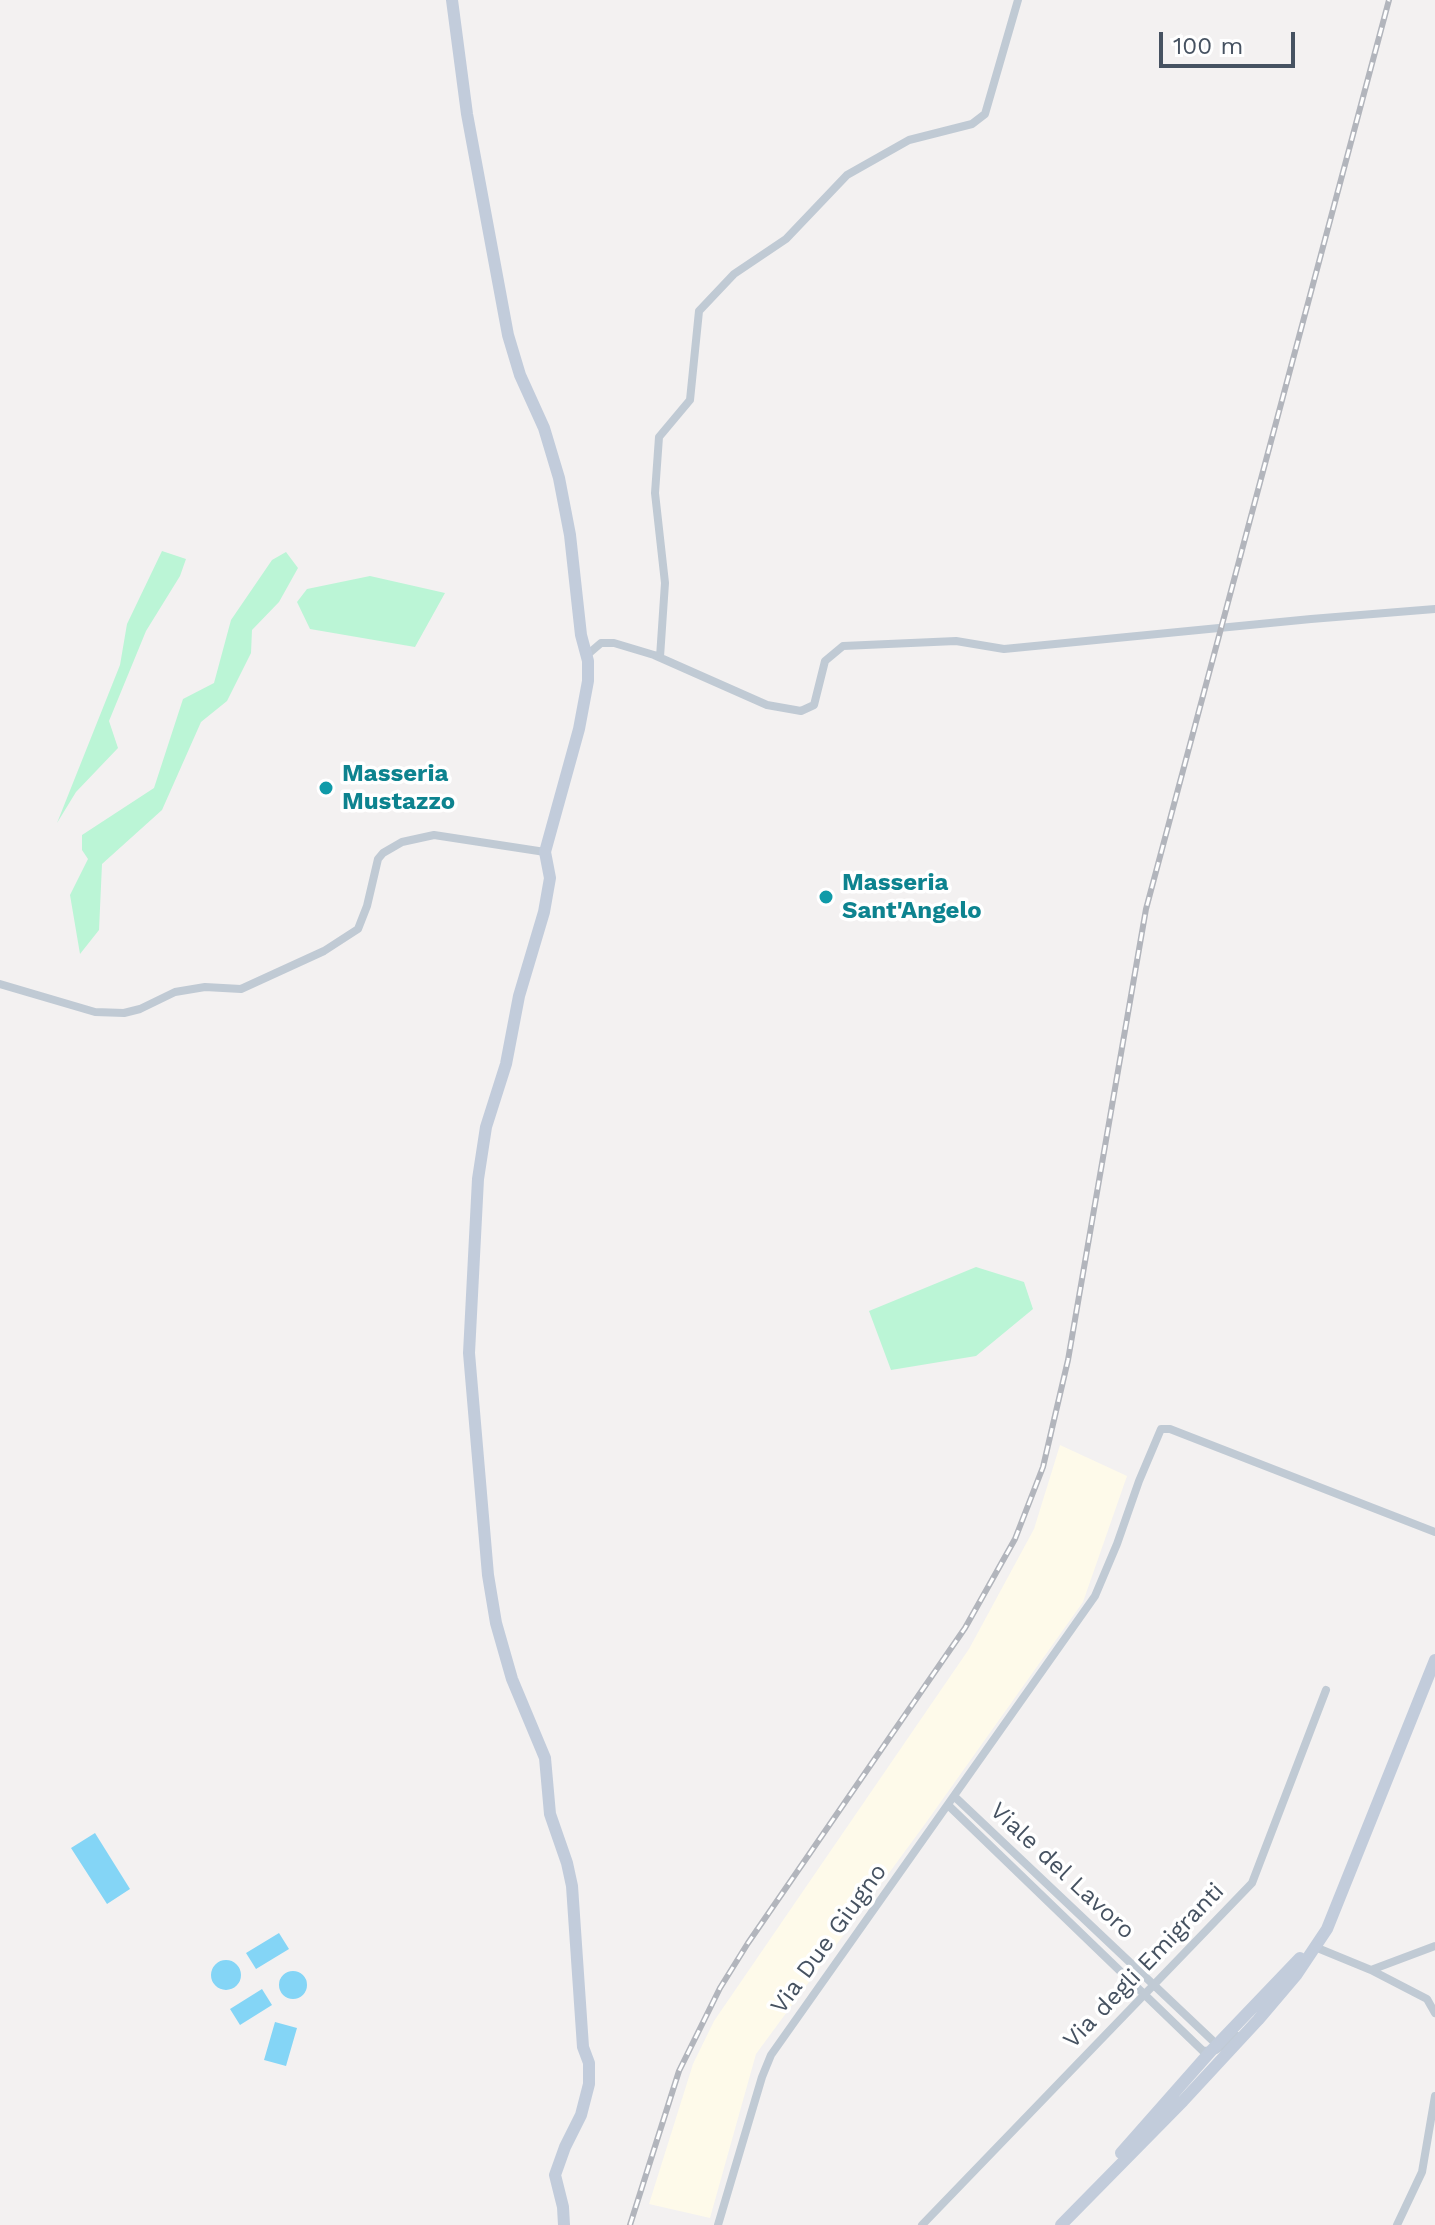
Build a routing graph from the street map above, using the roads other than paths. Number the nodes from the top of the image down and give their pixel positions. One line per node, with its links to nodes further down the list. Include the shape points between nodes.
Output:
1 (452, 0): 4 (street, via 467,114 508,335 559,478)
2 (1018, 0): 5 (street, via 985,114 972,124 909,140 847,175 786,239 734,274 699,311 690,400 659,437 655,493 665,583)
3 (1435, 609): 5 (street, via 1004,649 956,641 843,646 825,661 814,705 801,711 767,705)
4 (587, 655): 5 (street, via 608,642); 6 (street, via 579,729)
5 (660, 657)
6 (545, 852): 7 (street, via 434,835 402,842 378,859 358,929 324,951 241,989 175,992 124,1013 95,1012); 24 (street, via 550,878 544,912 486,1127 478,1179 469,1353 496,1623 512,1679 545,1758 550,1814 572,1886 589,2084 555,2175)
7 (0, 984)
8 (1435, 1532): 11 (street, Via Due Giugno, via 1161,1429 1095,1596)
9 (1435, 1660): 13 (street)
10 (1326, 1690): 17 (street, Via degli Emigranti, via 1252,1883)
11 (955, 1797): 12 (street, Via Due Giugno); 17 (street, Viale del Lavoro)
12 (949, 1806): 18 (street); 25 (street, Via Due Giugno, via 771,2055)
13 (1327, 1929): 15 (street); 21 (street)
14 (1435, 1946): 16 (street)
15 (1315, 1947): 16 (street); 20 (street)
16 (1371, 1970): 19 (street, via 1427,1999)
17 (1153, 1985): 18 (street, Via degli Emigranti); 21 (street, Viale del Lavoro)
18 (1144, 1995): 21 (street); 26 (street, Via degli Emigranti)
19 (1435, 2013)
20 (1260, 2017): 21 (street, via 1234,2039); 23 (street)
21 (1208, 2048): 23 (street, via 1198,2079); 27 (street)
22 (1435, 2096): 28 (street, via 1422,2172)
23 (1169, 2116): 27 (street)
24 (564, 2225)
25 (718, 2225)
26 (922, 2225)
27 (1060, 2225)
28 (1397, 2225)

